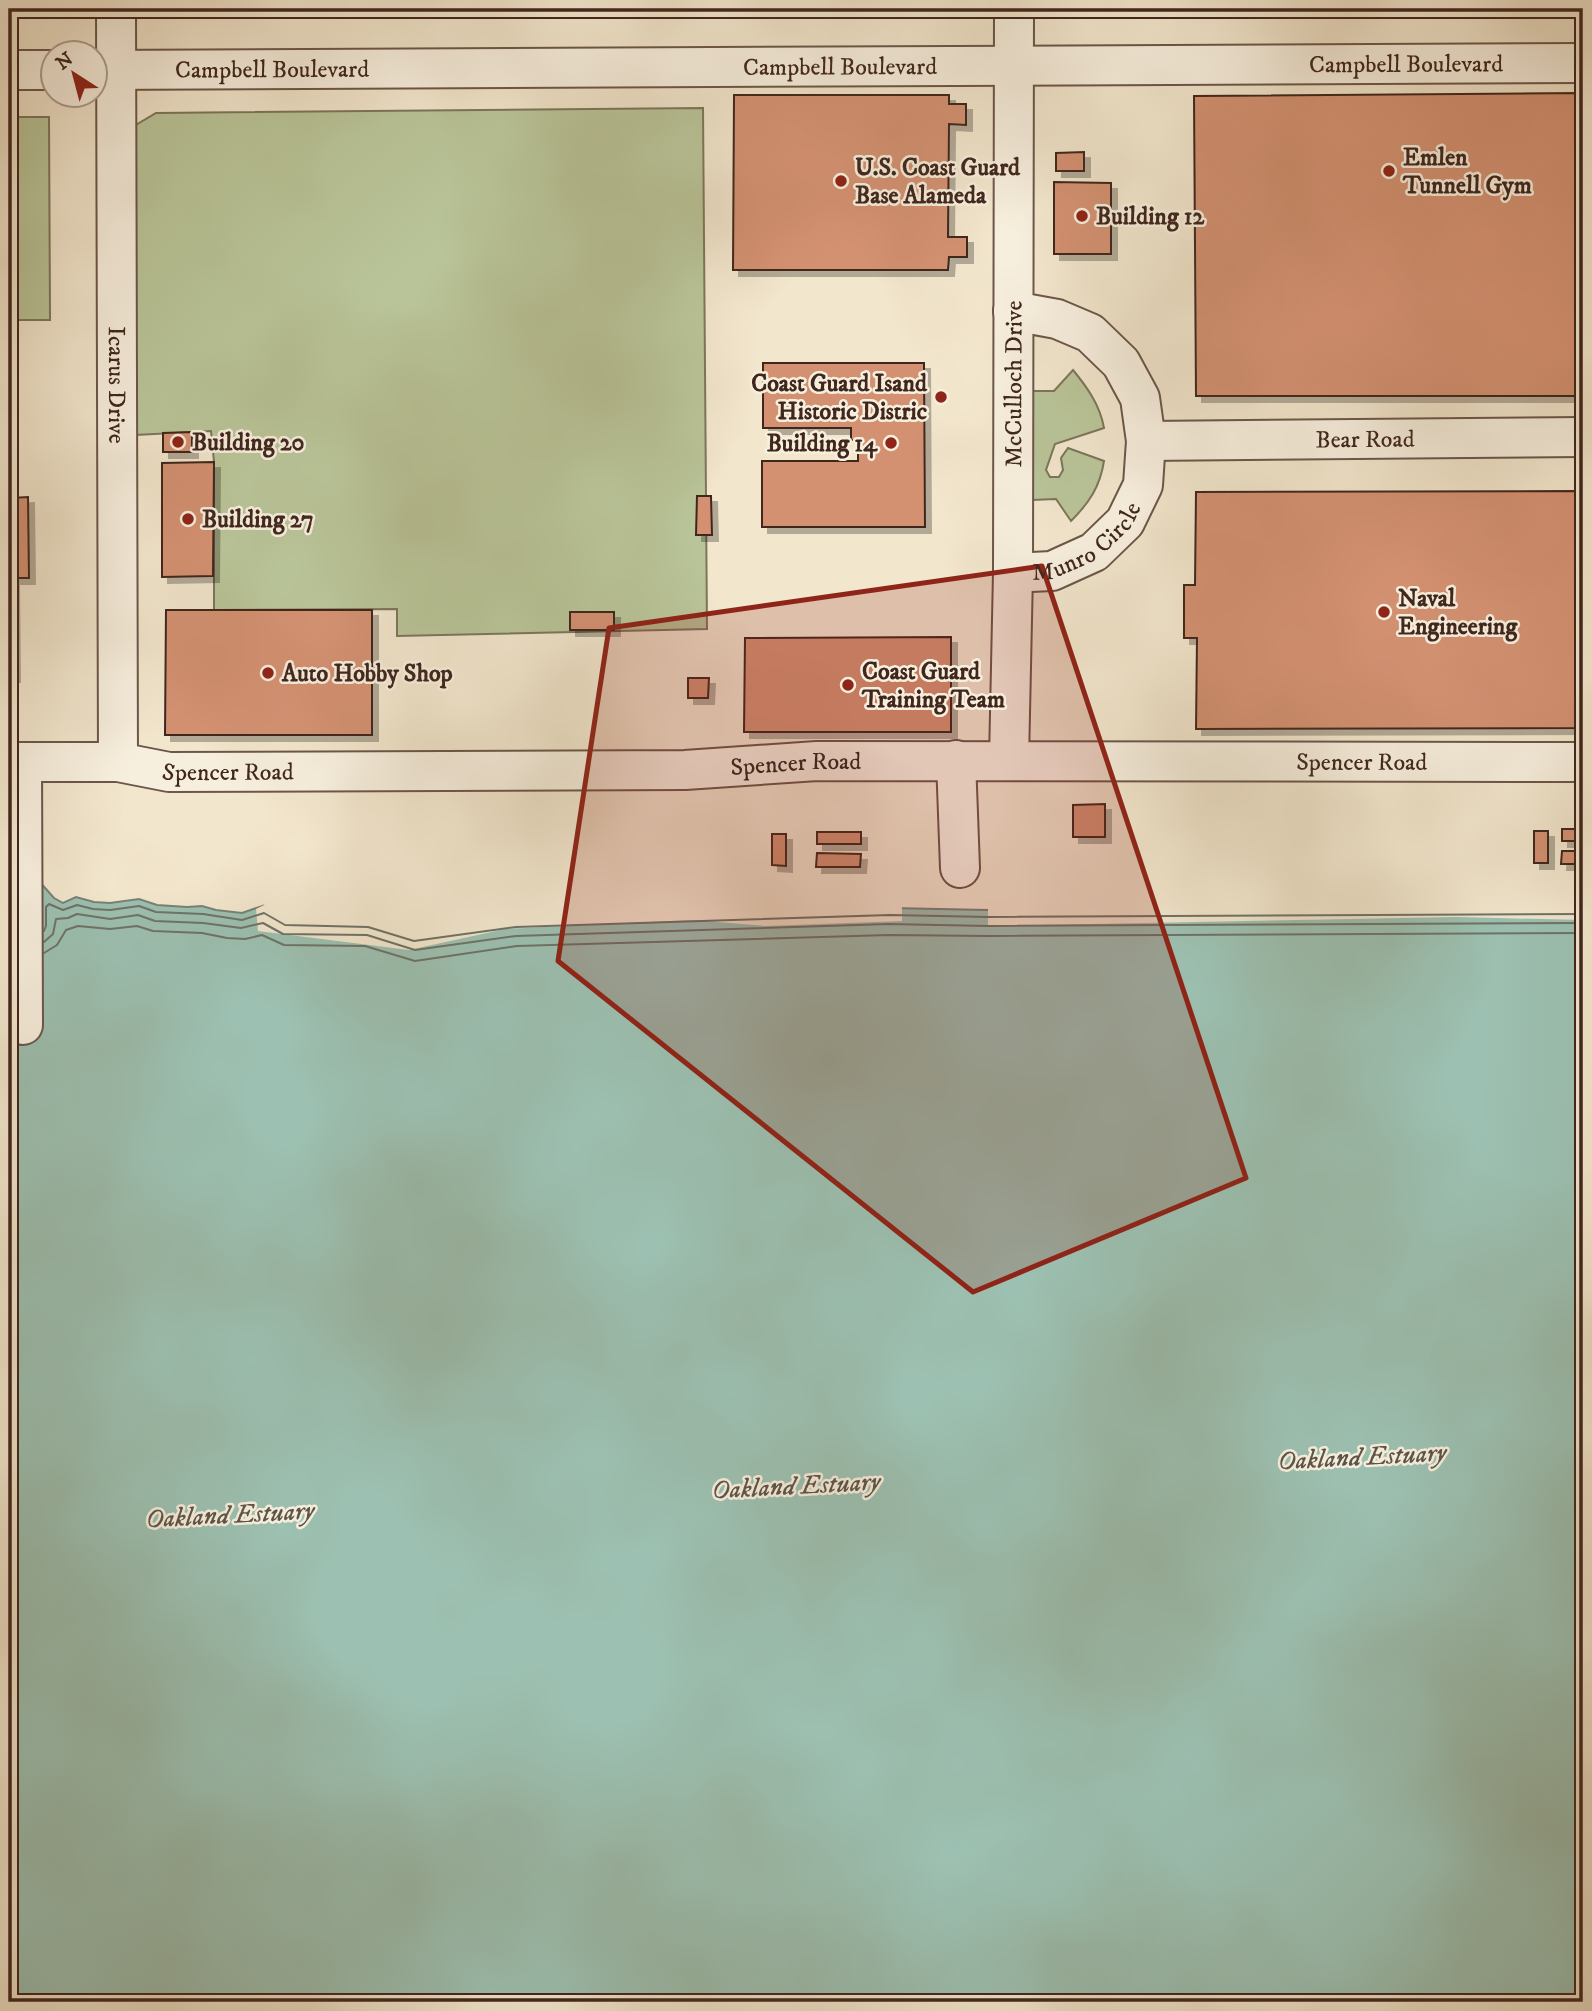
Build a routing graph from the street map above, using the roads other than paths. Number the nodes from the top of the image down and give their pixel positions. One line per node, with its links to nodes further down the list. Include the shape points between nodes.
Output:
1 (116, 9): 3 (street, Icarus Drive)
2 (1014, 9): 5 (street, McCulloch Drive)
3 (108, 58)
4 (1583, 62): 5 (street, Campbell Boulevard)
5 (1014, 65): 8 (street, Campbell Boulevard); 10 (street, McCulloch Drive)
6 (9, 70): 7 (street)
7 (38, 70)
8 (108, 70)
9 (107, 108): 17 (street, Icarus Drive)
10 (1013, 311): 12 (street, Munro Circle, via 1057,319 1090,333 1121,363 1140,398); 13 (street, McCulloch Drive)
11 (1583, 438): 12 (street, Bear Road)
12 (1146, 441): 13 (street, Munro Circle, via 1143,485 1125,522 1094,552 1052,570)
13 (1013, 573): 15 (street, McCulloch Drive)
14 (956, 760): 15 (street, Spencer Road); 17 (street, Spencer Road, via 817,761 685,770 195,772); 19 (street)
15 (1009, 760): 18 (street, Spencer Road)
16 (15, 762): 17 (street, Spencer Road); 20 (street)
17 (118, 762)
18 (1583, 762)
19 (960, 868)
20 (23, 1025)

